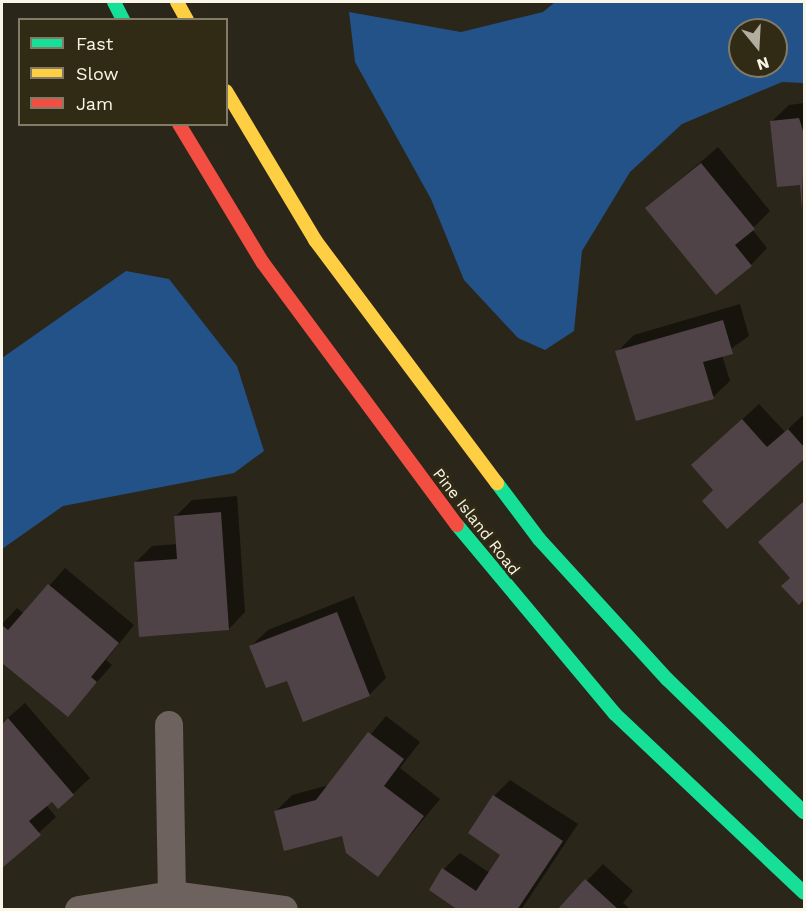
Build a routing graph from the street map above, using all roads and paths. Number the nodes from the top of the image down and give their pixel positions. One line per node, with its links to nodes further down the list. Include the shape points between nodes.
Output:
1 (114, 2): 3 (main road)
2 (177, 2): 4 (main road)
3 (122, 18)
4 (186, 18)
5 (228, 94): 8 (main road, via 315,240 539,539 667,680)
6 (180, 126): 9 (main road, Pine Island Road, via 269,272 491,569 615,714 737,835)
7 (169, 725): 10 (street)
8 (804, 812)
9 (804, 893)
10 (172, 895): 11 (street); 12 (street)
11 (79, 909)
12 (284, 909)

